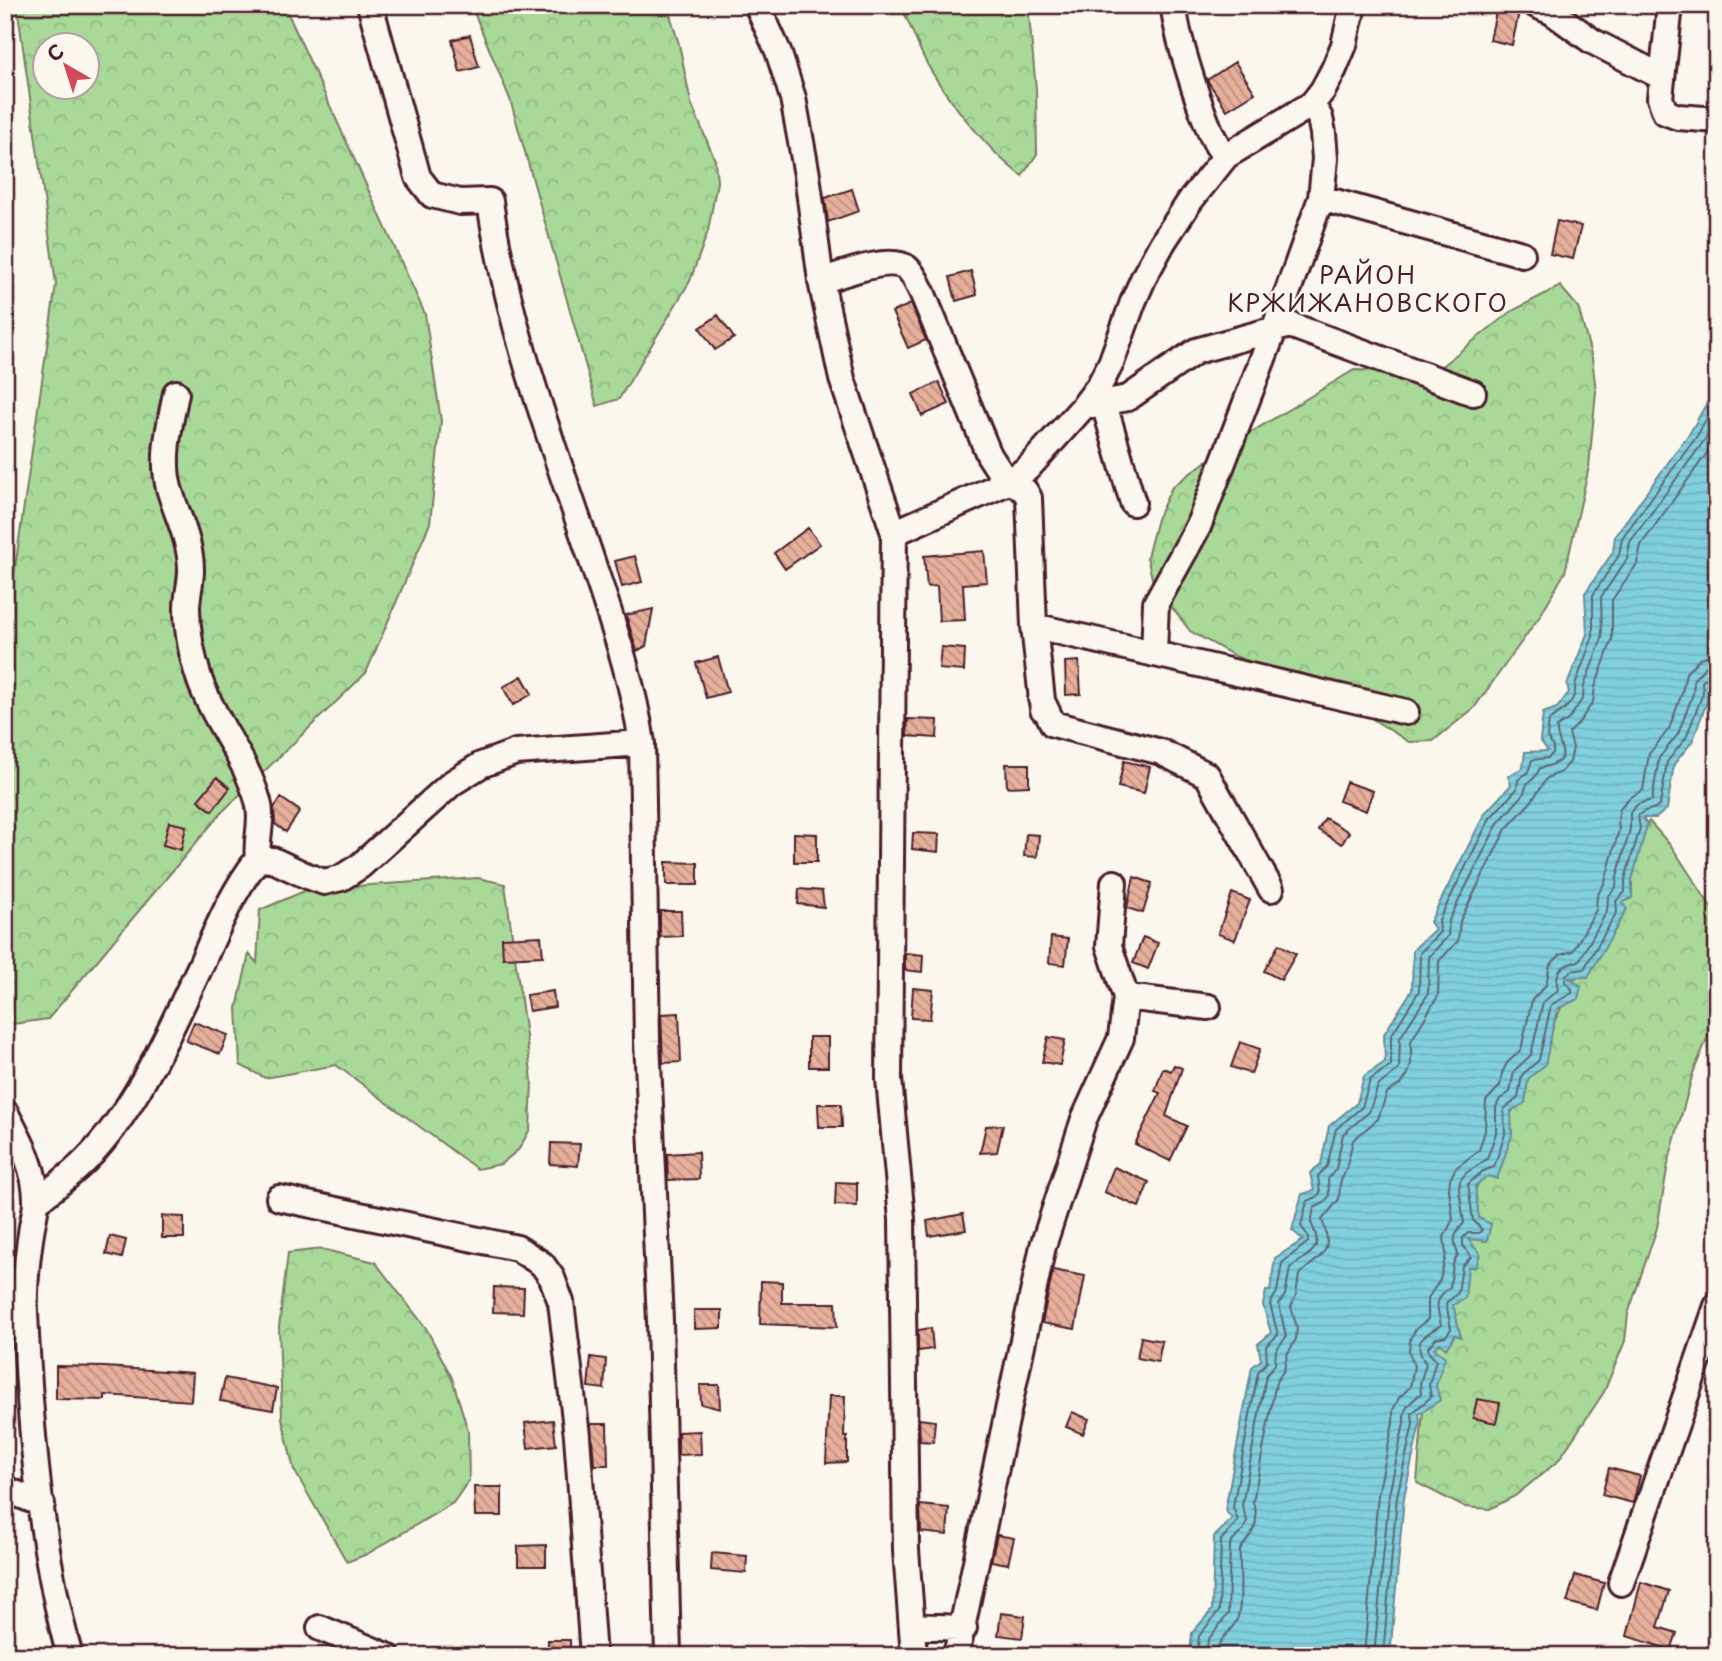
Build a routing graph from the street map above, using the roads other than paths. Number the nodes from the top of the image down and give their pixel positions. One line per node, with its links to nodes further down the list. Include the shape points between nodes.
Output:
1 (370, 5): 24 (street, via 418,177 432,195 460,202 491,201 505,288 622,650)
2 (757, 5): 13 (street, via 793,98)
3 (1174, 5): 10 (street, via 1209,129)
4 (1353, 5): 8 (street, via 1344,45 1324,90)
5 (1536, 5): 7 (street)
6 (1670, 5): 7 (street)
7 (1662, 77): 9 (street, via 1660,98 1665,112)
8 (1312, 104): 10 (street); 11 (street, via 1323,133)
9 (1717, 120)
10 (1226, 156): 17 (street, via 1163,242 1133,302)
11 (1321, 198): 12 (street); 14 (street)
12 (1522, 254)
13 (821, 281): 18 (street, via 882,264 906,267 922,292 989,455); 20 (street, via 842,379)
14 (1274, 330): 16 (street, via 1290,326); 17 (street, via 1196,351 1128,398); 22 (street, via 1198,527 1156,603)
15 (176, 393): 25 (street, via 166,459 191,570 188,637 201,682 258,802)
16 (1473, 393)
17 (1094, 405): 18 (street); 19 (street)
18 (1010, 481): 20 (street); 21 (street, via 1029,498)
19 (1133, 503)
20 (894, 533): 37 (street, via 889,1079 902,1219 906,1550)
21 (1034, 626): 22 (street); 27 (street, via 1042,704 1053,724 1161,752 1207,775)
22 (1154, 654): 23 (street)
23 (1406, 712)
24 (642, 743): 25 (street, via 516,752 481,765 452,783 341,878 324,881 273,860); 43 (street)
25 (258, 859): 32 (street, via 212,940 153,1064 109,1133 87,1159)
26 (1114, 883): 28 (street, via 1110,946)
27 (1270, 889)
28 (1126, 997): 29 (street); 39 (street, via 1121,1038 1084,1119 1043,1246)
29 (1208, 1007)
30 (5, 1112): 32 (street, via 32,1171)
31 (279, 1199): 42 (street, via 517,1248 542,1264 552,1278 561,1302 577,1436)
32 (36, 1202): 35 (street, via 24,1303)
33 (1717, 1306): 36 (street)
34 (5, 1489): 35 (street)
35 (42, 1504): 40 (street, via 59,1618)
36 (1622, 1583)
37 (912, 1626): 39 (street); 44 (street)
38 (320, 1628): 41 (street)
39 (964, 1628): 45 (street)
40 (70, 1656)
41 (387, 1656)
42 (593, 1656)
43 (668, 1656)
44 (914, 1656)
45 (956, 1656)

